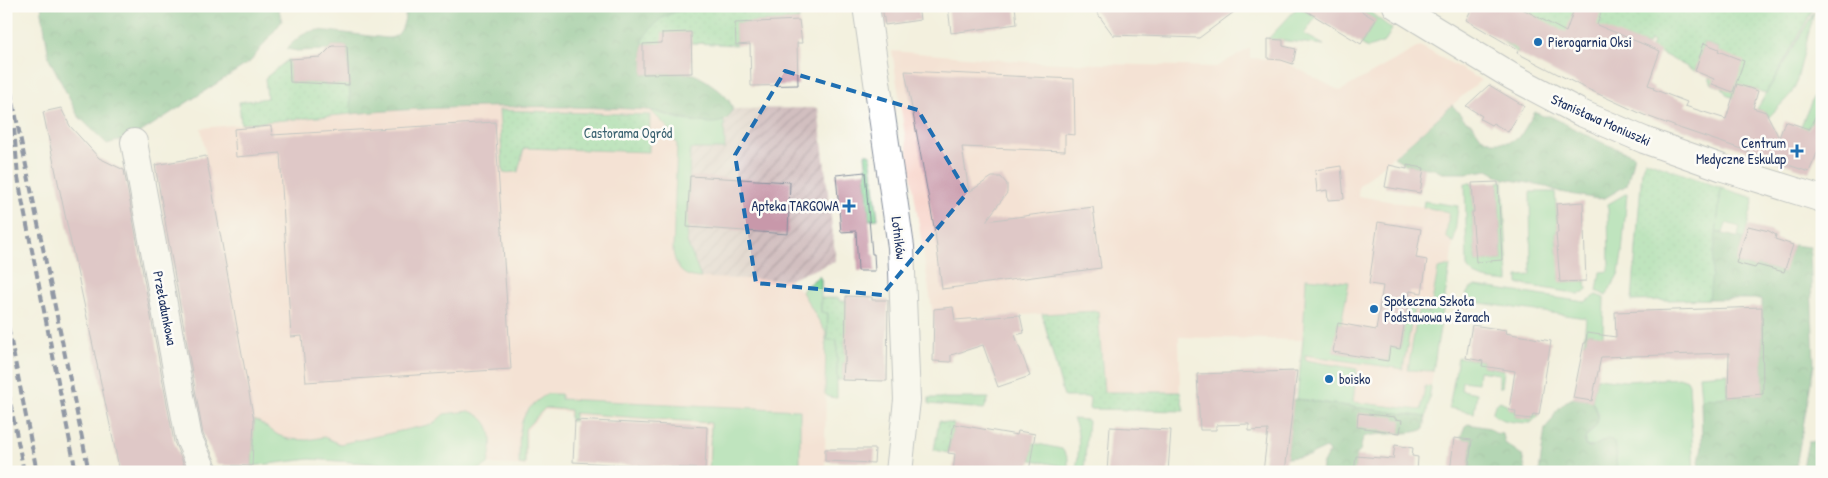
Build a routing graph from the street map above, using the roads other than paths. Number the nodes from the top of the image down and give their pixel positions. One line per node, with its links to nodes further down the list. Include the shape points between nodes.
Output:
1 (866, 6): 6 (street, Lotników, via 902,256 907,400)
2 (1396, 6): 4 (street, Stanisława Moniuszki, via 1581,114 1644,140)
3 (134, 142): 5 (street, Przeładunkowa, via 189,439)
4 (1822, 200)
5 (204, 472)
6 (899, 472)

